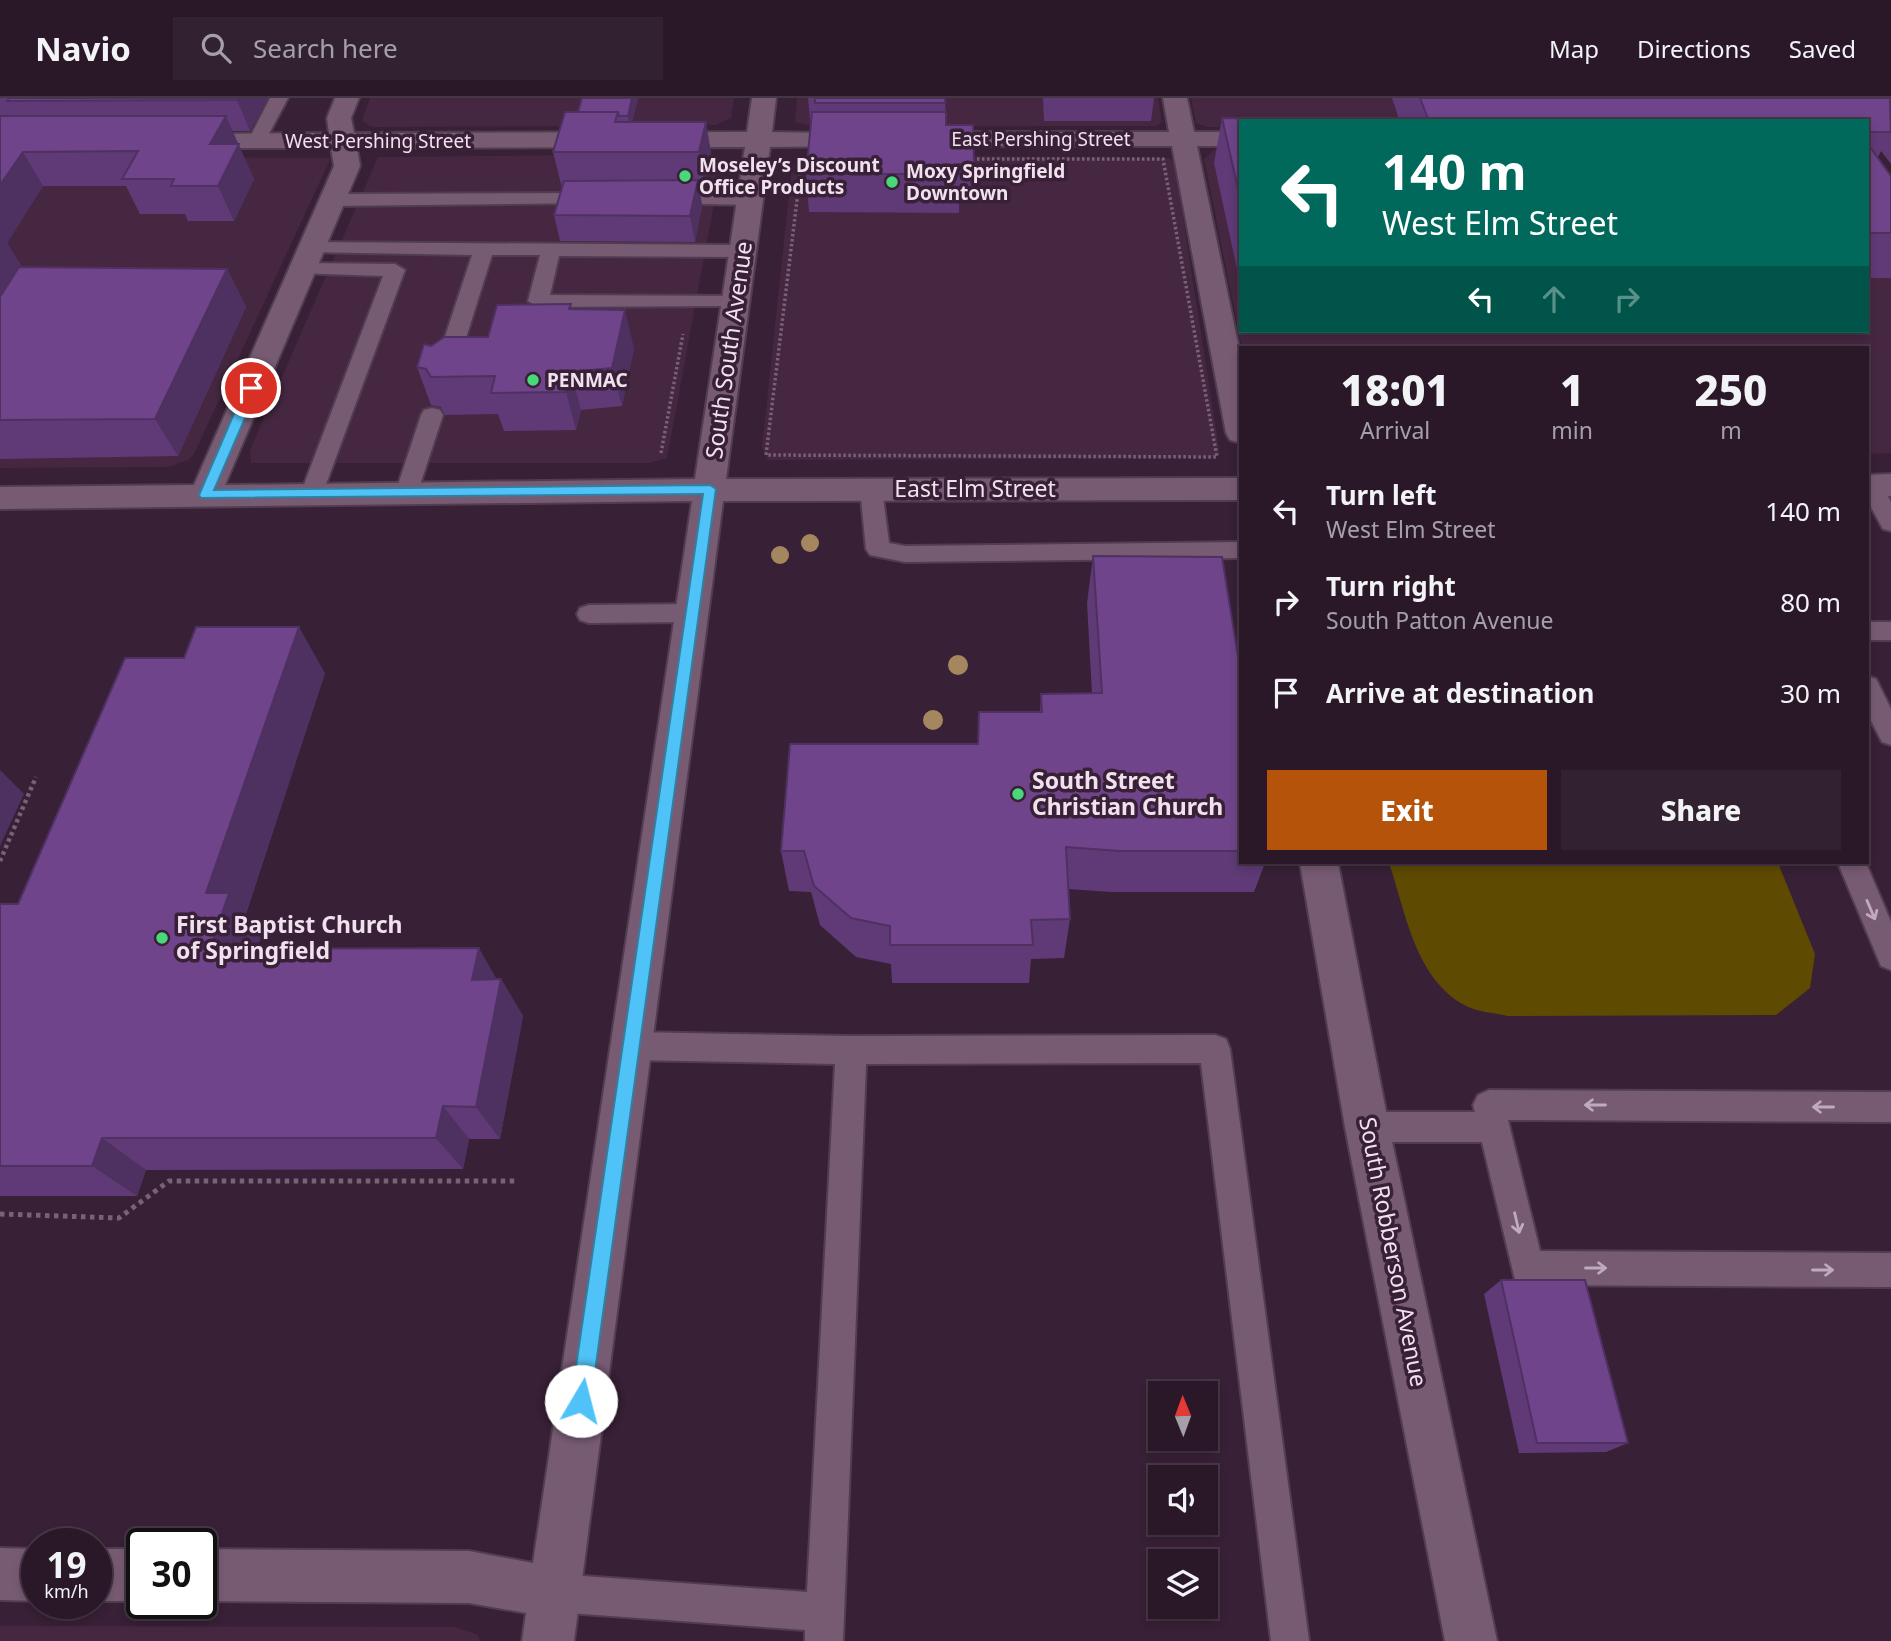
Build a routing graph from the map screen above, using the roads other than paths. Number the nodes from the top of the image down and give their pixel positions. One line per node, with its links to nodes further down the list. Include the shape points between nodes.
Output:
1 (279, 98): 9 (lane)
2 (347, 98): 10 (street, via 338,118)
3 (764, 98): 6 (street, South South Avenue)
4 (1175, 98): 5 (street)
5 (1183, 138): 6 (street, East Pershing Street); 7 (street, East Pershing Street); 22 (street)
6 (757, 139): 10 (street, West Pershing Street); 13 (street, South South Avenue)
7 (1239, 139)
8 (162, 141): 9 (street, West Pershing Street)
9 (257, 141): 10 (street, West Pershing Street)
10 (342, 141): 14 (street, via 347,166)
11 (611, 199): 14 (lane)
12 (638, 199): 13 (lane)
13 (749, 199): 17 (street, South South Avenue)
14 (332, 200): 18 (street)
15 (484, 249): 16 (lane); 18 (lane); 20 (lane)
16 (551, 249): 17 (lane); 19 (lane, via 538,301)
17 (742, 251): 19 (street, South South Avenue)
18 (307, 259): 28 (street); 29 (lane, via 395,270)
19 (736, 300): 24 (street, South South Avenue)
20 (444, 375)
21 (432, 415): 27 (lane)
22 (1239, 423)
23 (1876, 486): 31 (lane)
24 (710, 489): 25 (street, East Elm Street); 27 (street, East Elm Street); 33 (street, South South Avenue)
25 (871, 489): 26 (street, East Elm Street); 32 (lane, via 878,549 905,554)
26 (1239, 489)
27 (407, 494): 29 (street, East Elm Street)
28 (205, 495): 29 (street, East Elm Street); 30 (street, East Elm Street)
29 (312, 495)
30 (0, 498)
31 (1891, 523)
32 (1239, 550)
33 (692, 613): 34 (lane); 42 (street, South South Avenue)
34 (589, 614)
35 (1869, 631): 36 (lane)
36 (1891, 631)
37 (1869, 690): 38 (lane)
38 (1891, 735)
39 (1319, 864): 45 (street, South Robberson Avenue)
40 (1852, 864): 41 (lane, one-way to 41)
41 (1891, 957)
42 (631, 1046): 43 (lane); 51 (street, South South Avenue)
43 (851, 1050): 52 (lane); 53 (lane, via 1215,1049)
44 (1891, 1107): 46 (lane, one-way to 46, via 1489,1105)
45 (1367, 1127): 46 (lane); 54 (street, South Robberson Avenue)
46 (1494, 1127): 47 (lane, one-way to 47, via 1527,1268)
47 (1891, 1270)
48 (0, 1574): 49 (street)
49 (21, 1575)
50 (217, 1575): 51 (street, via 469,1577)
51 (552, 1617): 52 (lane)
52 (825, 1627)
53 (1290, 1641)
54 (1471, 1641)

